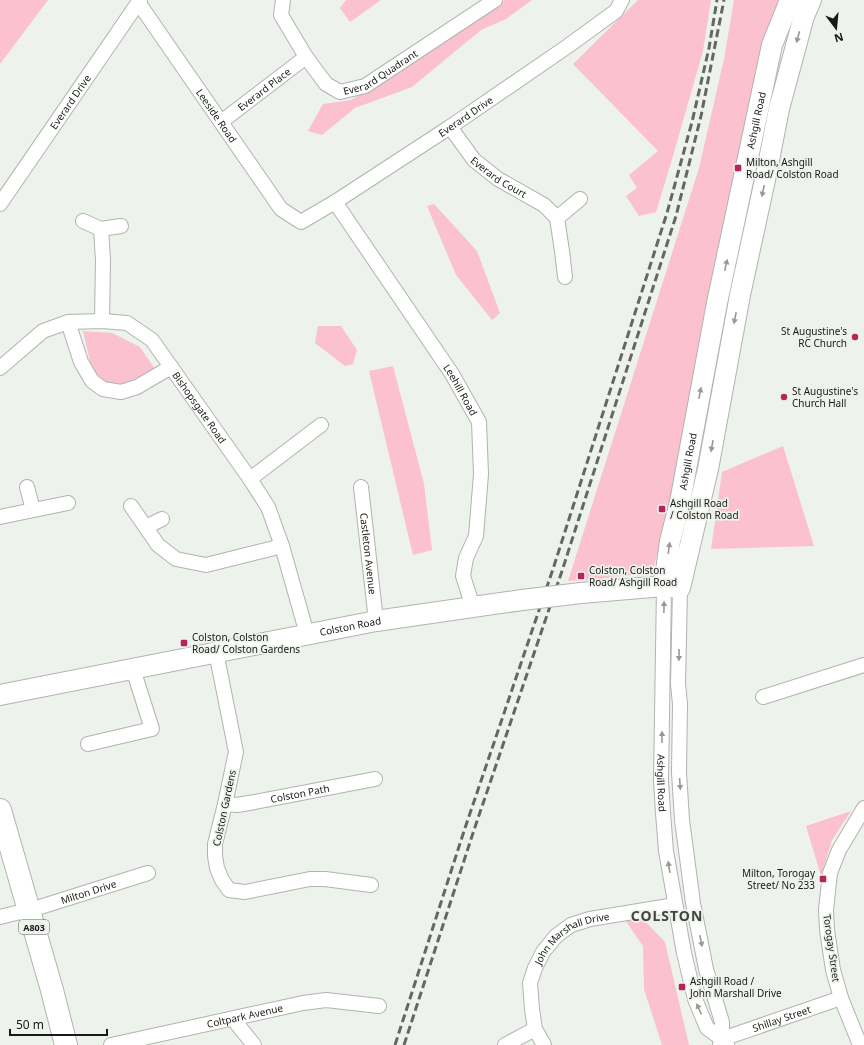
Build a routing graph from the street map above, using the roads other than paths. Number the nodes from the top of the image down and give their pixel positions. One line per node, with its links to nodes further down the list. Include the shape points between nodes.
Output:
1 (283, 0): 7 (street, Everard Quadrant, via 281,15)
2 (495, 0): 7 (street, Everard Quadrant, via 365,86 340,92 326,84)
3 (622, 0): 9 (street, Everard Drive, via 616,11)
4 (790, 0): 34 (street, Ashgill Road, one-way to 4, via 670,541 680,502 717,302 772,45)
5 (811, 0): 34 (street, Ashgill Road, one-way to 34, via 804,16 778,109 708,469)
6 (139, 1): 8 (street, Leeside Road); 12 (street, Everard Drive)
7 (306, 57): 8 (street, Everard Place)
8 (221, 122): 15 (street, Leeside Road, via 281,209)
9 (450, 127): 11 (street, Everard Drive); 13 (street, Everard Court, via 474,160 498,179 544,205)
10 (580, 200): 13 (street)
11 (335, 202): 15 (street, Everard Drive); 35 (street, Leehill Road, via 452,374 479,422 481,474 476,536 466,558 463,576)
12 (0, 204)
13 (557, 218): 18 (street)
14 (83, 221): 17 (street)
15 (301, 222)
16 (121, 226): 17 (street)
17 (101, 229): 19 (street, via 104,260)
18 (565, 278)
19 (102, 321): 20 (street, Bishopsgate Road); 21 (street, Bishopsgate Road, via 127,323 152,340)
20 (68, 322): 21 (street, via 80,362 92,381 103,389 122,392 137,387); 22 (street, Bishopsgate Road, via 43,331)
21 (171, 367): 24 (street, Bishopsgate Road)
22 (0, 368)
23 (321, 424): 24 (street)
24 (250, 479): 33 (street, Bishopsgate Road, via 268,507)
25 (27, 487): 29 (street)
26 (361, 487): 36 (street, Castleton Avenue)
27 (68, 503): 29 (street)
28 (131, 506): 32 (street)
29 (33, 510): 30 (street)
30 (0, 517)
31 (162, 519): 32 (street)
32 (146, 527): 33 (street, via 158,545 176,559 206,565)
33 (282, 546): 37 (street, Bishopsgate Road)
34 (672, 587): 35 (street, Colston Road, bridge, via 581,592); 50 (street, Ashgill Road, one-way to 34, via 666,851 661,781); 57 (street, Ashgill Road, one-way to 57, via 680,704 679,772 682,820 693,903 706,969 722,1022)
35 (473, 607): 36 (street, Colston Road)
36 (376, 621): 37 (street, Colston Road)
37 (307, 634): 38 (street, Colston Road)
38 (216, 652): 40 (street, Colston Road); 45 (street, Colston Gardens, via 236,752)
39 (864, 665): 42 (street)
40 (133, 669): 41 (street, Colston Road); 43 (street, via 152,729)
41 (0, 695)
42 (763, 697)
43 (88, 744)
44 (375, 779): 45 (street, Colston Path, via 237,805)
45 (225, 804): 49 (street, Colston Gardens, via 215,844 215,856 217,868 229,890 245,892 310,879)
46 (864, 808): 53 (street, Torogay Street, via 839,850 830,872 826,910 827,930 833,970)
47 (0, 810): 51 (main road, A803)
48 (148, 873): 51 (street, Milton Drive)
49 (371, 885)
50 (675, 905): 56 (street, John Marshall Drive, via 590,920 571,925 556,936 543,952 530,983); 57 (street, Ashgill Road, one-way to 50, via 707,1028 695,999)
51 (29, 910): 52 (street, Milton Drive); 58 (main road, A803)
52 (1, 917)
53 (841, 998): 57 (street, Shillay Street); 63 (street, Torogay Street)
54 (379, 1006): 55 (street, Coltpark Avenue, via 326,1000)
55 (233, 1019): 59 (street, Coltpark Avenue); 60 (street)
56 (534, 1029): 61 (street); 62 (street, John Marshall Drive)
57 (723, 1043)
58 (66, 1045)
59 (111, 1045)
60 (254, 1045)
61 (505, 1045)
62 (544, 1045)
63 (860, 1045)

